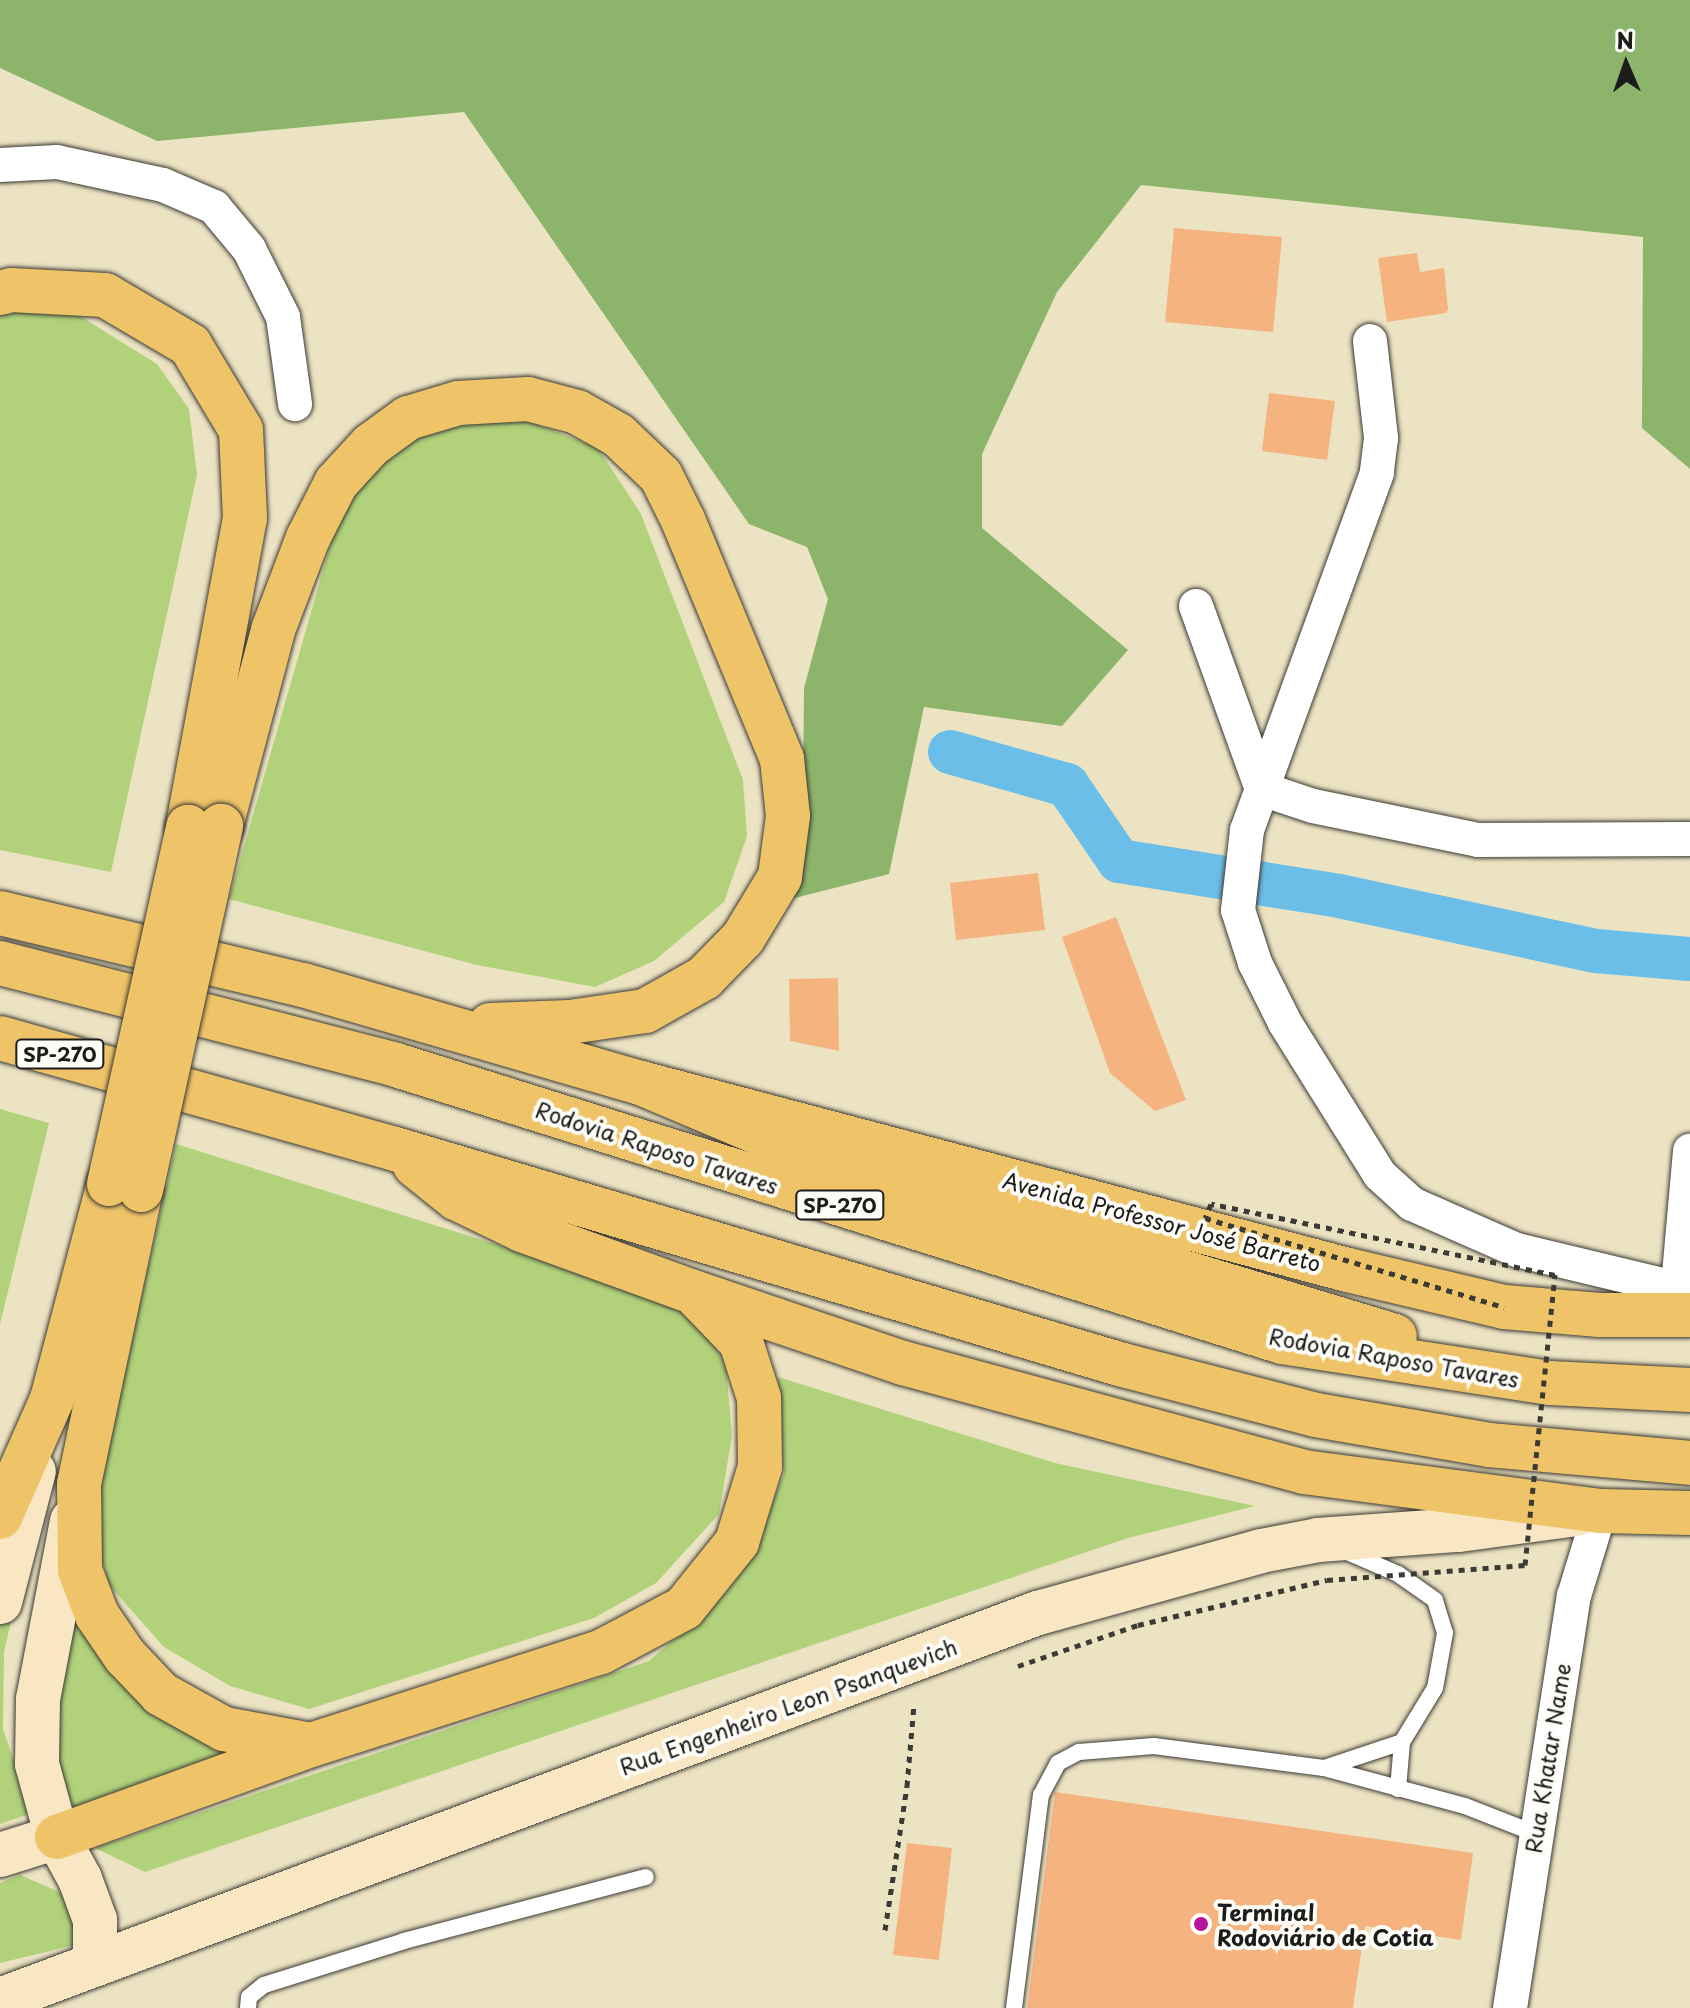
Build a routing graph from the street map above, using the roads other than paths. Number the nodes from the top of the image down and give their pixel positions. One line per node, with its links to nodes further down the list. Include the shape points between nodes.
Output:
1 (0, 165): 4 (street, via 57,162 163,185 214,207 249,249 283,317)
2 (0, 293): 7 (highway, via 105,295 190,345 241,430 245,518)
3 (1370, 341): 6 (street, via 1381,438 1377,473)
4 (295, 404)
5 (1196, 606): 6 (street)
6 (1262, 789): 8 (street, via 1313,806 1478,840); 20 (street, via 1247,830 1238,910 1255,963 1285,1023 1380,1175 1412,1204 1517,1250)
7 (204, 827): 11 (highway, via 308,538 336,483 371,445 408,418 458,403 528,399 577,412 618,435 661,476 782,759 788,816 780,877 743,938 704,978 645,1011 570,1022); 18 (highway, bridge)
8 (1690, 839)
9 (0, 913): 11 (highway)
10 (0, 963): 21 (highway, Rodovia Raposo Tavares / SP-270, via 396,1065 1282,1342)
11 (451, 1026): 15 (highway)
12 (0, 1038): 14 (highway, SP-270)
13 (0, 1067): 14 (highway)
14 (121, 1069): 16 (highway, SP-270)
15 (641, 1083): 20 (highway, Avenida Professor José Barreto, via 1504,1307); 21 (highway, via 852,1172)
16 (395, 1149): 19 (highway, via 456,1198 522,1230); 24 (highway, SP-270, via 1123,1365 1316,1415 1489,1445)
17 (1690, 1151): 20 (street)
18 (125, 1187): 23 (highway); 25 (highway)
19 (693, 1292): 26 (highway, via 903,1363 1304,1472); 32 (highway, via 741,1342 759,1398 760,1467 737,1542 684,1608 601,1652)
20 (1681, 1307)
21 (1550, 1383): 22 (highway, Rodovia Raposo Tavares / SP-270)
22 (1690, 1390)
23 (52, 1399): 28 (highway); 30 (main road)
24 (1690, 1463)
25 (79, 1484): 32 (highway, via 80,1570 97,1615 125,1656 161,1694 224,1729); 36 (main road, via 38,1699 37,1764)
26 (1600, 1511): 27 (highway); 29 (main road, Rua Engenheiro Leon Psanquevich, via 1459,1530); 35 (street, Rua Khatar Name, via 1574,1596)
27 (1690, 1513)
28 (0, 1517)
29 (1318, 1540): 31 (lane, via 1398,1574 1435,1600 1445,1633 1435,1688); 39 (main road, Rua Engenheiro Leon Psanquevich, via 1038,1613)
30 (0, 1602)
31 (1402, 1742): 33 (lane); 34 (lane)
32 (311, 1745): 36 (highway)
33 (1324, 1768): 34 (lane); 42 (lane, via 1154,1746 1079,1752 1058,1763 1041,1795)
34 (1398, 1789): 35 (lane, via 1465,1806)
35 (1534, 1833): 43 (street, Rua Khatar Name)
36 (57, 1837): 37 (main road); 39 (main road, via 95,1920)
37 (0, 1855)
38 (646, 1877): 41 (lane, via 404,1941 264,1985 249,1997)
39 (95, 1963): 40 (main road, Rua Engenheiro Leon Psanquevich)
40 (0, 2000)
41 (248, 2008)
42 (1014, 2008)
43 (1510, 2008)

